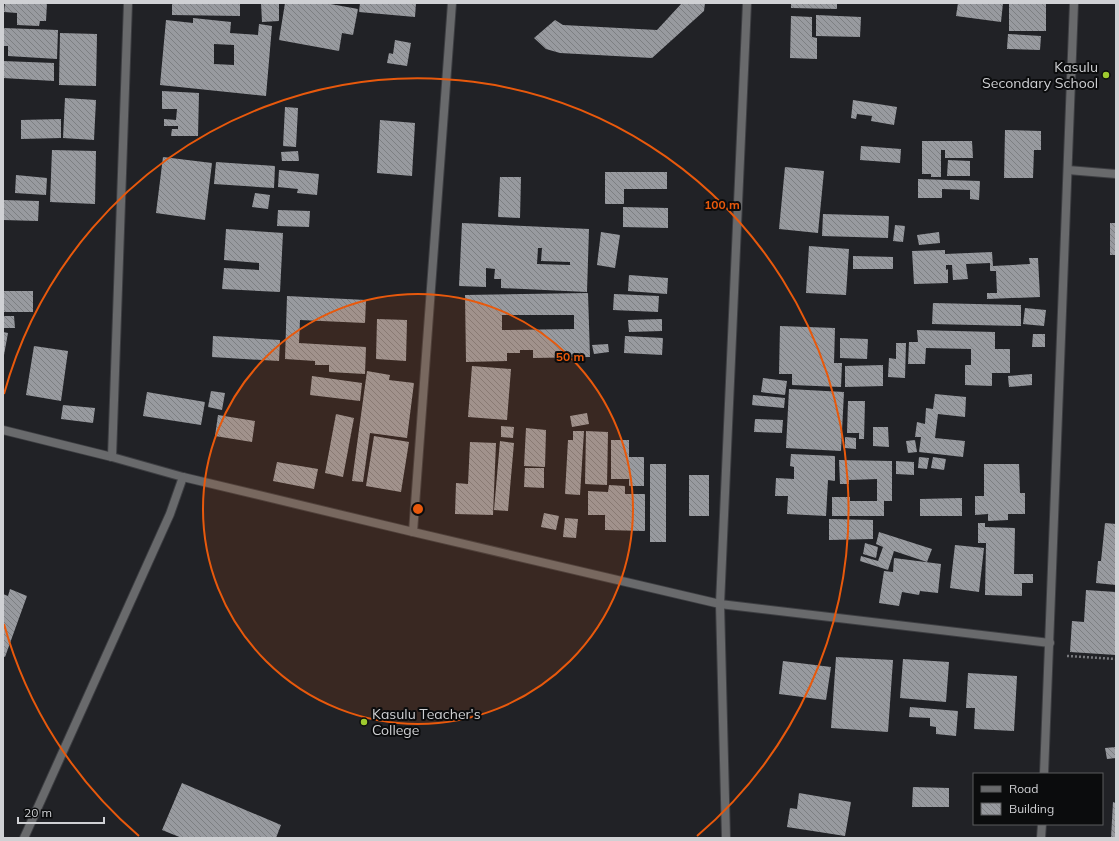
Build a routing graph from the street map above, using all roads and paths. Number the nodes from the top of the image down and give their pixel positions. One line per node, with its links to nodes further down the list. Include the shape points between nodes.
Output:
1 (128, 3): 8 (street)
2 (452, 3): 10 (street)
3 (747, 3): 11 (street)
4 (1074, 3): 5 (street)
5 (1068, 170): 6 (street); 12 (street)
6 (1116, 174)
7 (3, 430): 8 (street)
8 (112, 457): 9 (street)
9 (183, 477): 10 (street); 16 (street, via 170,514)
10 (413, 532): 11 (street)
11 (720, 604): 12 (street); 17 (street)
12 (1050, 640): 13 (path, via 1065,656); 14 (street)
13 (1116, 659)
14 (1044, 773)
15 (1042, 825): 18 (street)
16 (24, 838)
17 (726, 838)
18 (1041, 838)

